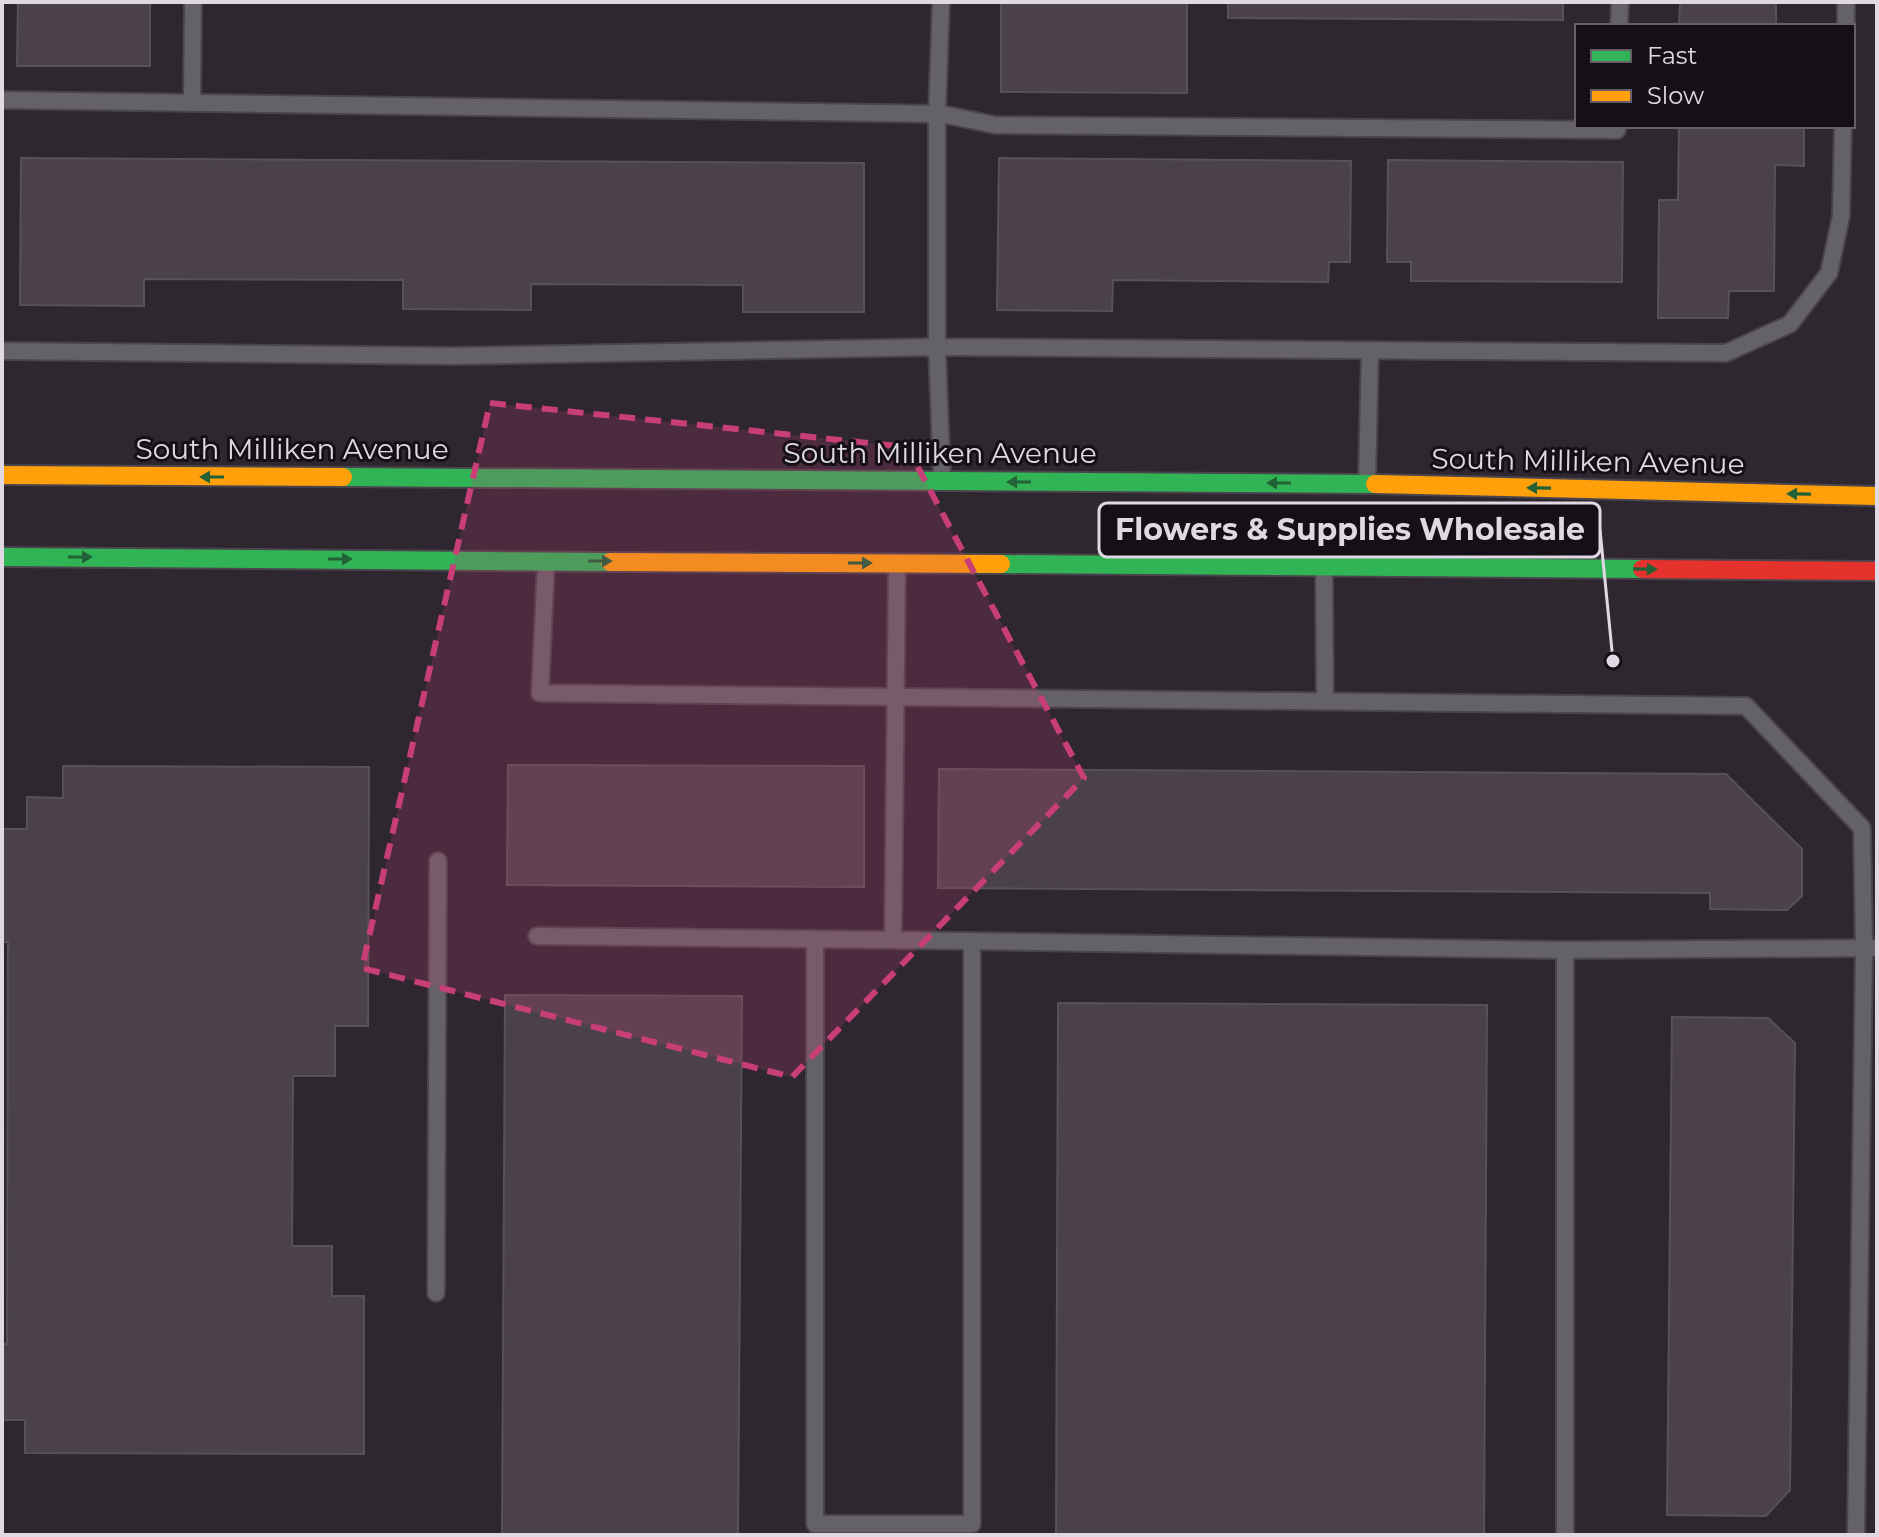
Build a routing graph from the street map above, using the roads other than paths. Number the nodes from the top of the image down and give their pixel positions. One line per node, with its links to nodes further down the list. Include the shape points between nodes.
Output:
1 (193, 2): 8 (lane)
2 (941, 2): 9 (lane)
3 (1620, 2): 5 (lane)
4 (1846, 2): 6 (lane)
5 (1619, 24)
6 (1846, 24)
7 (2, 100): 8 (lane)
8 (192, 102): 9 (lane)
9 (937, 114): 10 (lane, via 995,125); 12 (lane)
10 (1617, 128)
11 (1843, 128): 14 (lane, via 1841,216 1829,273 1790,324 1726,353)
12 (937, 347): 13 (lane, via 453,356); 14 (lane); 16 (lane)
13 (2, 351)
14 (1370, 351): 17 (lane)
15 (2, 475): 16 (main road, South Milliken Avenue, one-way to 15)
16 (942, 481): 17 (main road, South Milliken Avenue, one-way to 16)
17 (1367, 484): 18 (main road, South Milliken Avenue, one-way to 17)
18 (1877, 496)
19 (2, 557): 20 (main road, one-way to 20)
20 (546, 561): 21 (main road, one-way to 21); 24 (lane, via 540,693)
21 (897, 564): 22 (main road); 24 (lane)
22 (1324, 567): 23 (main road, one-way to 23); 25 (lane)
23 (1877, 571)
24 (896, 697): 25 (lane); 29 (lane)
25 (1325, 700): 31 (lane, via 1746,706 1862,828)
26 (438, 861): 33 (lane)
27 (537, 936): 28 (lane)
28 (815, 939): 29 (lane); 30 (lane, via 815,1524 972,1524)
29 (893, 940): 30 (lane)
30 (972, 942): 32 (lane)
31 (1870, 948): 32 (lane); 35 (lane)
32 (1565, 950): 34 (lane)
33 (436, 1293)
34 (1565, 1535)
35 (1856, 1535)

